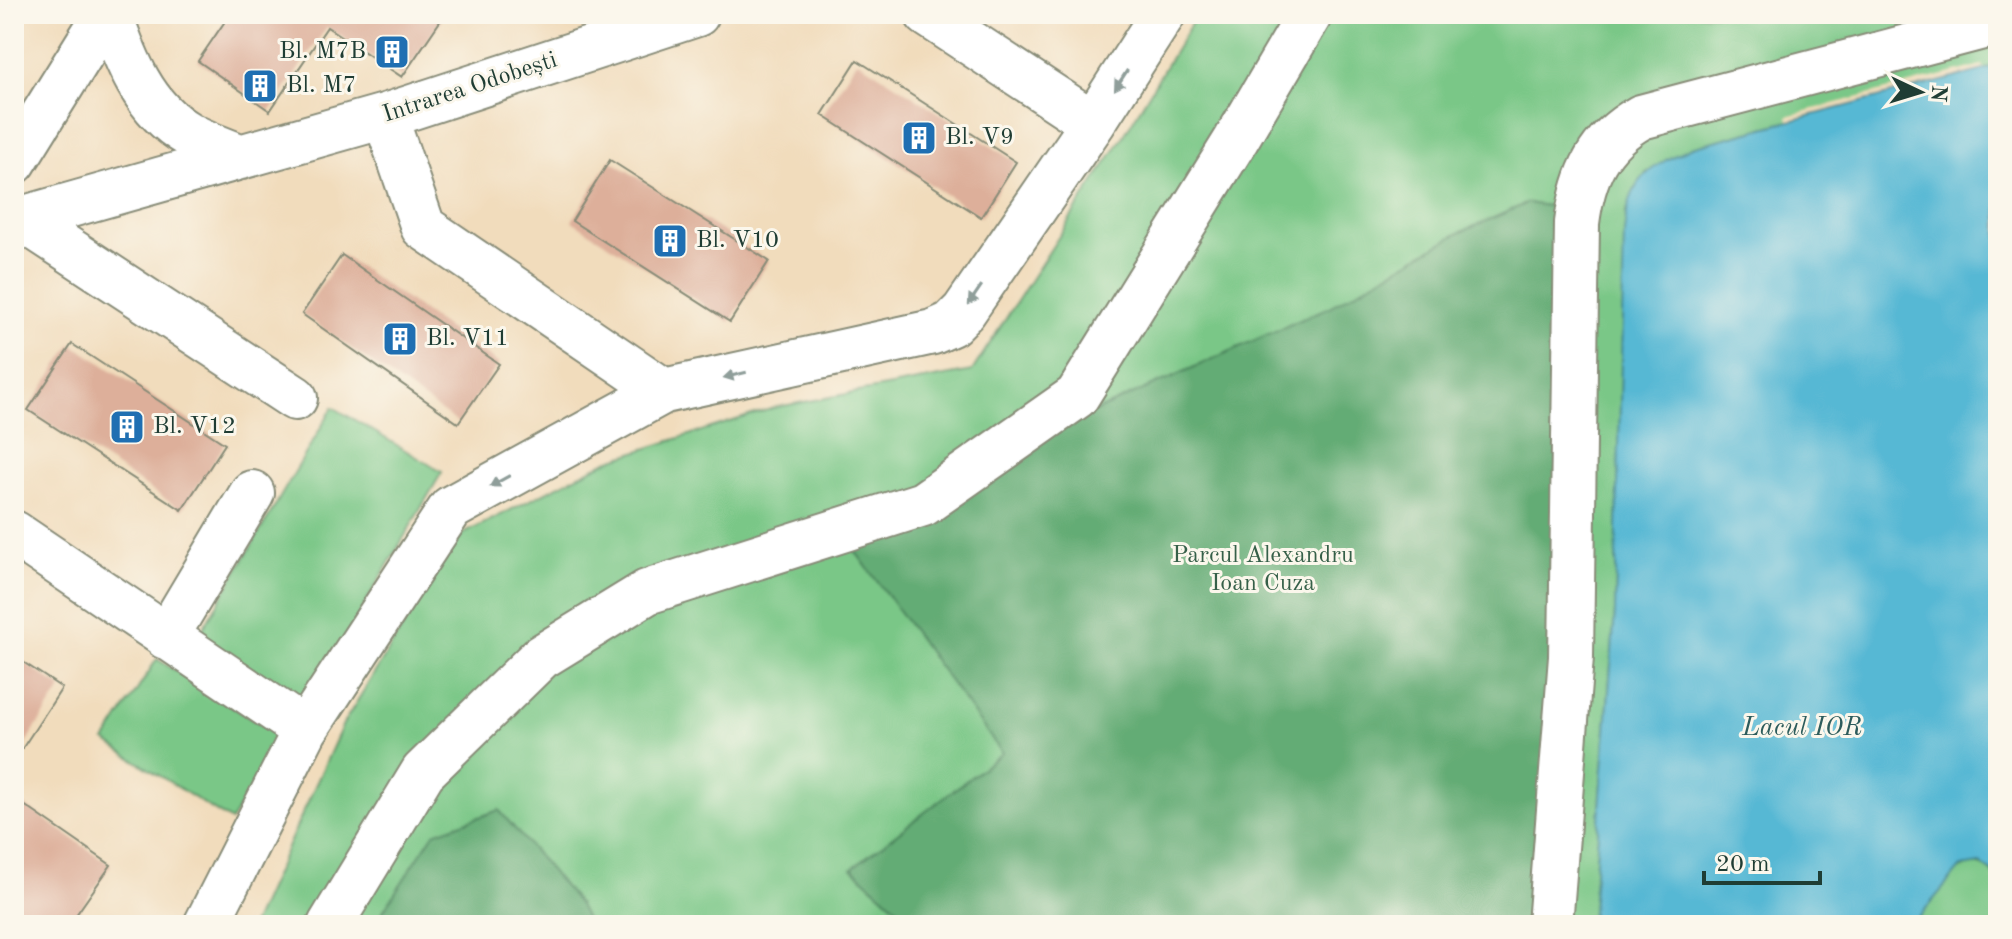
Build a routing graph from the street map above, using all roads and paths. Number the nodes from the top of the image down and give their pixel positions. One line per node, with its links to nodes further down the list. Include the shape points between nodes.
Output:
1 (108, 14): 9 (street, via 125,58 152,104 186,133); 10 (street)
2 (697, 14): 7 (street, Intrarea Odobești)
3 (927, 14): 8 (street)
4 (1163, 14): 8 (street, one-way to 8)
5 (1310, 14): 19 (street, via 1077,396 923,504 647,592 541,657 423,772)
6 (1998, 23): 20 (street, via 1641,117 1604,146 1585,180 1577,223 1571,657)
7 (385, 116): 9 (street, Intrarea Odobești); 12 (street, via 423,227)
8 (1093, 123): 12 (street, one-way to 12, via 951,324)
9 (241, 157): 11 (street, Intrarea Odobești)
10 (14, 162)
11 (18, 220): 13 (street)
12 (664, 391): 17 (street, one-way to 17, via 451,508)
13 (295, 398)
14 (252, 493): 16 (street)
15 (14, 533): 16 (street)
16 (166, 637): 17 (street)
17 (305, 730): 18 (street)
18 (206, 925)
19 (330, 925)
20 (1550, 925)

